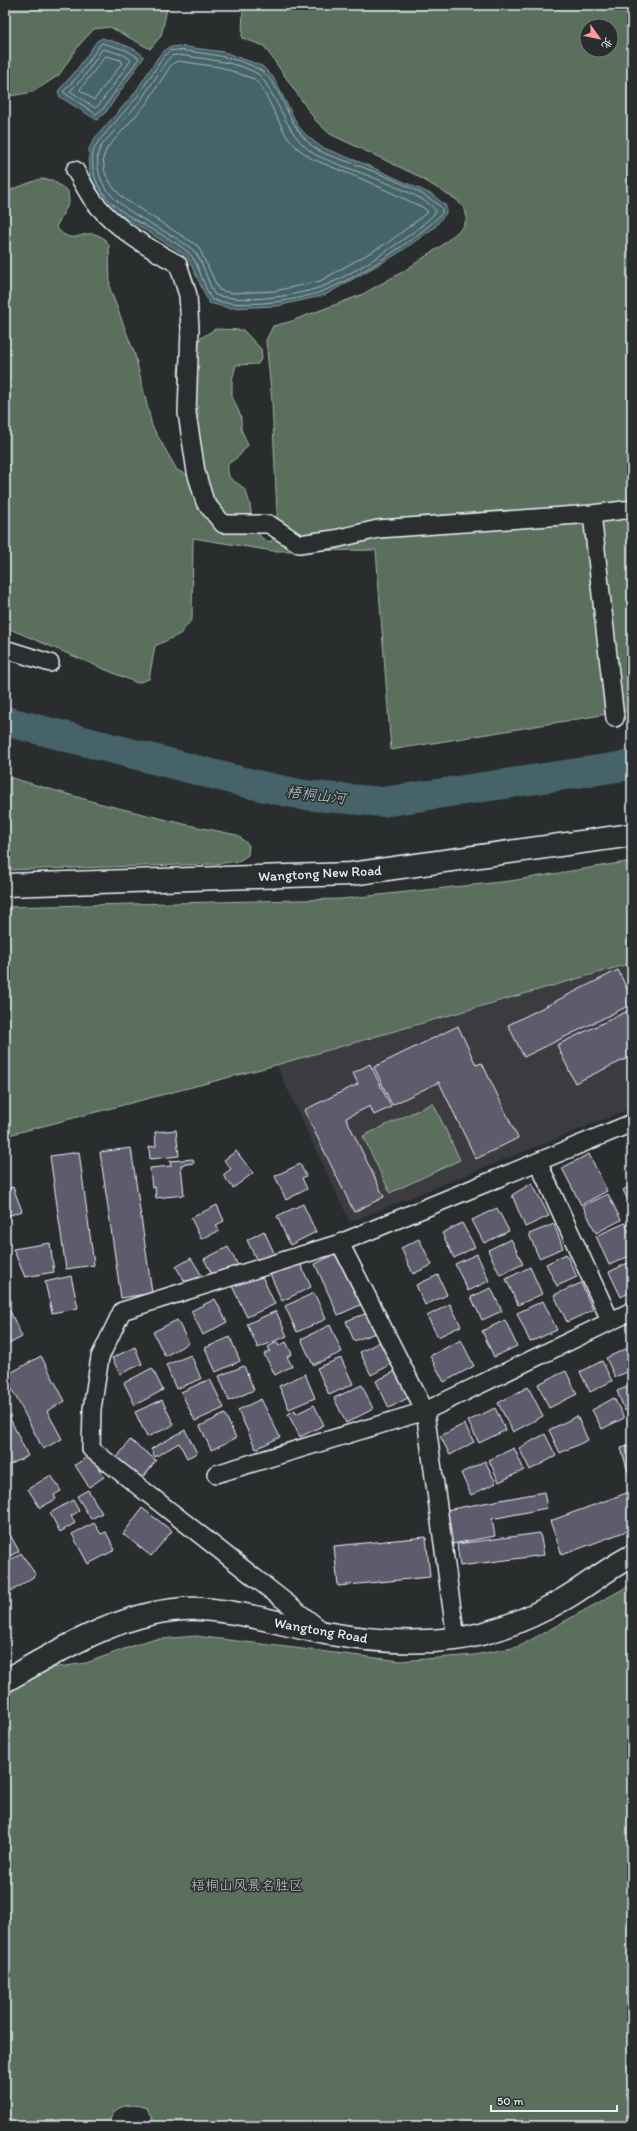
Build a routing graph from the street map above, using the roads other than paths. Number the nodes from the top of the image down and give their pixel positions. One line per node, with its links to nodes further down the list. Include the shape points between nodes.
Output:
1 (75, 170): 3 (street, via 95,204 111,220 144,246 178,264 188,295 190,329 187,413 196,472 205,502 224,524 269,524 299,544 378,529)
2 (632, 509): 3 (street)
3 (592, 514): 6 (street)
4 (5, 649): 5 (street)
5 (50, 663)
6 (615, 718)
7 (632, 835): 8 (main road, Wangtong New Road, via 351,874)
8 (5, 884)
9 (632, 1123): 10 (street)
10 (538, 1162): 11 (street); 13 (street)
11 (340, 1243): 14 (street); 17 (street, via 122,1311 100,1357 92,1409 91,1449)
12 (632, 1310): 13 (street)
13 (610, 1320): 14 (street)
14 (425, 1412): 15 (street); 18 (street)
15 (216, 1474)
16 (632, 1556): 18 (main road, Wangtong Road, via 612,1566 565,1599 503,1628)
17 (326, 1633): 18 (main road, Wangtong Road, via 399,1641); 19 (main road, Wangtong Road, via 200,1609 164,1612 115,1625 59,1650)
18 (456, 1639)
19 (5, 1681)

